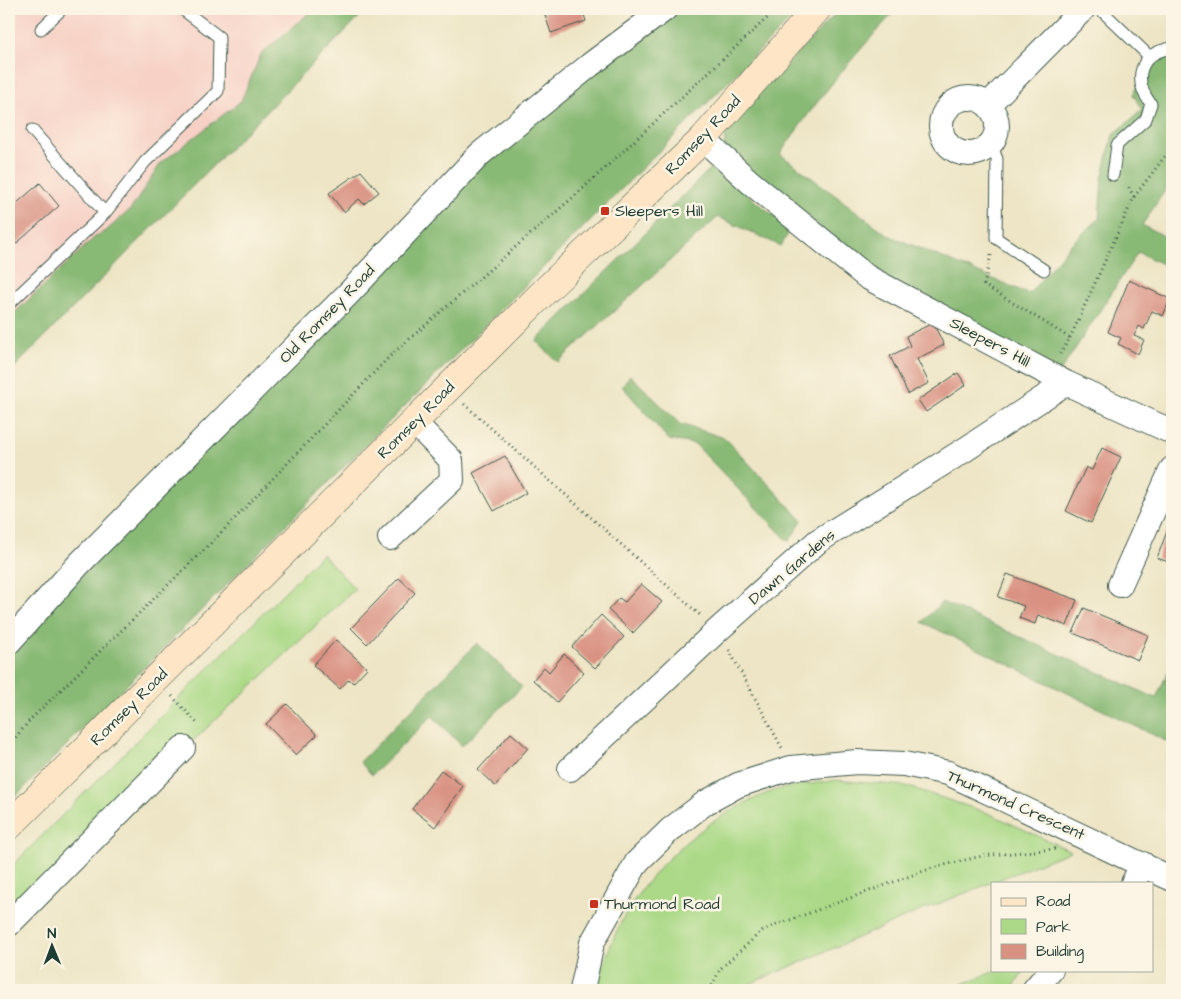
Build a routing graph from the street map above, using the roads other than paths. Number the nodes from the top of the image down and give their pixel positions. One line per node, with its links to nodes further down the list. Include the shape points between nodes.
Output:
1 (62, 9): 7 (lane)
2 (182, 9): 15 (lane, via 219,37 218,91 145,162)
3 (665, 9): 24 (street, Old Romsey Road, via 480,154 350,292 80,564)
4 (1083, 9): 10 (street)
5 (1100, 9): 9 (lane)
6 (812, 10): 12 (main road, Romsey Road)
7 (41, 29)
8 (1172, 48): 9 (lane)
9 (1150, 57): 14 (lane, via 1142,68 1140,81 1143,94 1151,104 1146,119 1117,145)
10 (988, 105): 13 (street, via 995,117 996,130); 13 (street, via 976,98 963,98 950,104 942,115 940,128 945,141 955,150 968,154)
11 (32, 130): 15 (lane)
12 (703, 139): 18 (street, Sleepers Hill, via 866,277); 19 (main road, Romsey Road)
13 (991, 144): 16 (lane, via 997,159 996,238)
14 (1113, 175)
15 (105, 212): 17 (lane)
16 (1044, 270)
17 (9, 304)
18 (1057, 378): 20 (street, Sleepers Hill); 26 (street, Dawn Gardens, via 966,449 818,541)
19 (414, 422): 22 (street, via 451,460 452,480); 27 (main road, Romsey Road)
20 (1172, 432)
21 (1172, 469): 23 (street)
22 (390, 538)
23 (1120, 585)
24 (9, 642)
25 (183, 748): 30 (street)
26 (570, 770)
27 (9, 826)
28 (1138, 874): 29 (street, Thurmond Crescent); 32 (street, Thurmond Crescent, via 1080,834 948,773 904,764 857,762 791,768 738,785 705,803 670,830 637,862 592,943)
29 (1172, 879)
30 (9, 924)
31 (1049, 972): 33 (street)
32 (582, 990)
33 (1034, 990)

